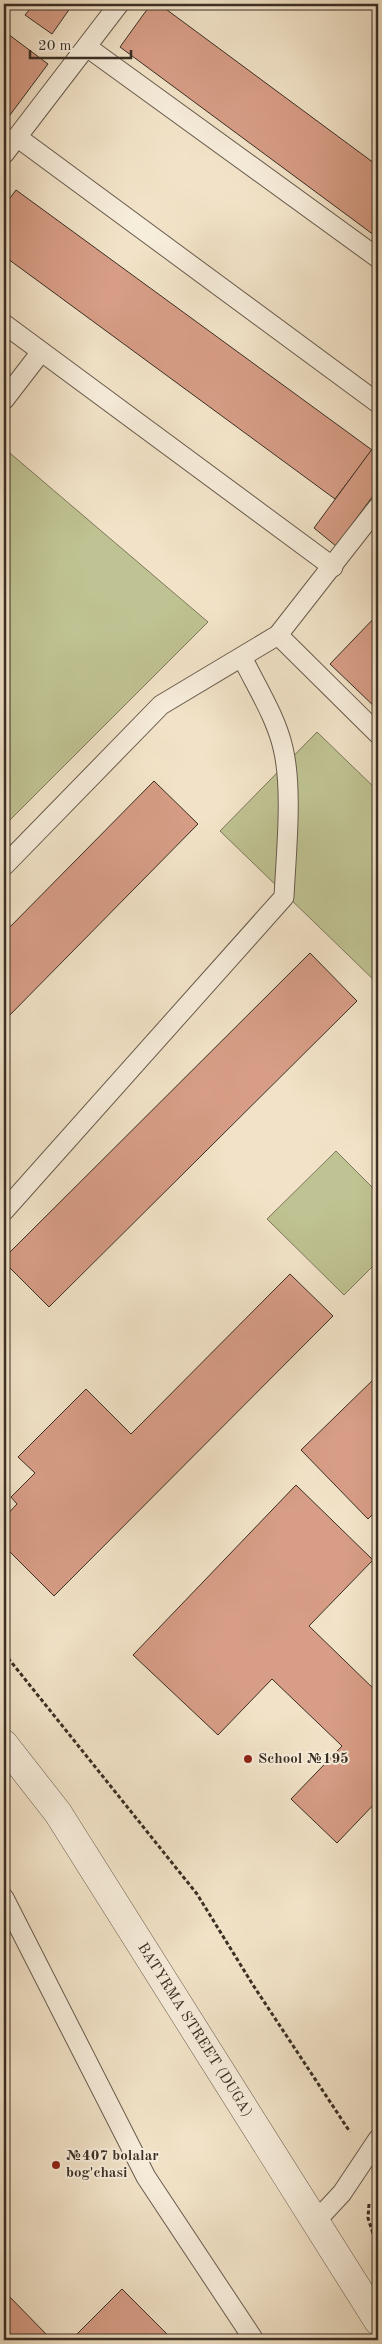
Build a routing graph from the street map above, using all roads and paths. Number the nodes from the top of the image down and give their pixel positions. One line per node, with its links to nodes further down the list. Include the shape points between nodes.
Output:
1 (119, 4): 2 (lane)
2 (87, 47): 3 (lane); 5 (lane)
3 (16, 137): 4 (lane); 9 (lane)
4 (4, 154)
5 (378, 258)
6 (4, 324): 7 (lane)
7 (41, 352): 8 (lane); 11 (lane)
8 (4, 400)
9 (378, 403)
10 (378, 507): 11 (lane)
11 (333, 567): 12 (lane)
12 (278, 635): 13 (lane); 14 (lane)
13 (242, 657): 15 (lane, via 162,705); 16 (lane, via 283,748 287,794 284,897)
14 (378, 734)
15 (4, 866)
16 (4, 1211)
17 (4, 1653): 21 (path, via 197,1894)
18 (4, 1744): 23 (street, BATYRMA STREET (DUGA), via 58,1813)
19 (4, 1898): 26 (lane, via 146,2177)
20 (378, 2139): 21 (lane)
21 (365, 2156): 23 (lane, via 342,2193)
22 (369, 2198): 24 (path, via 368,2218)
23 (316, 2221): 25 (street, BATYRMA STREET (DUGA))
24 (378, 2249)
25 (378, 2321)
26 (254, 2340)

